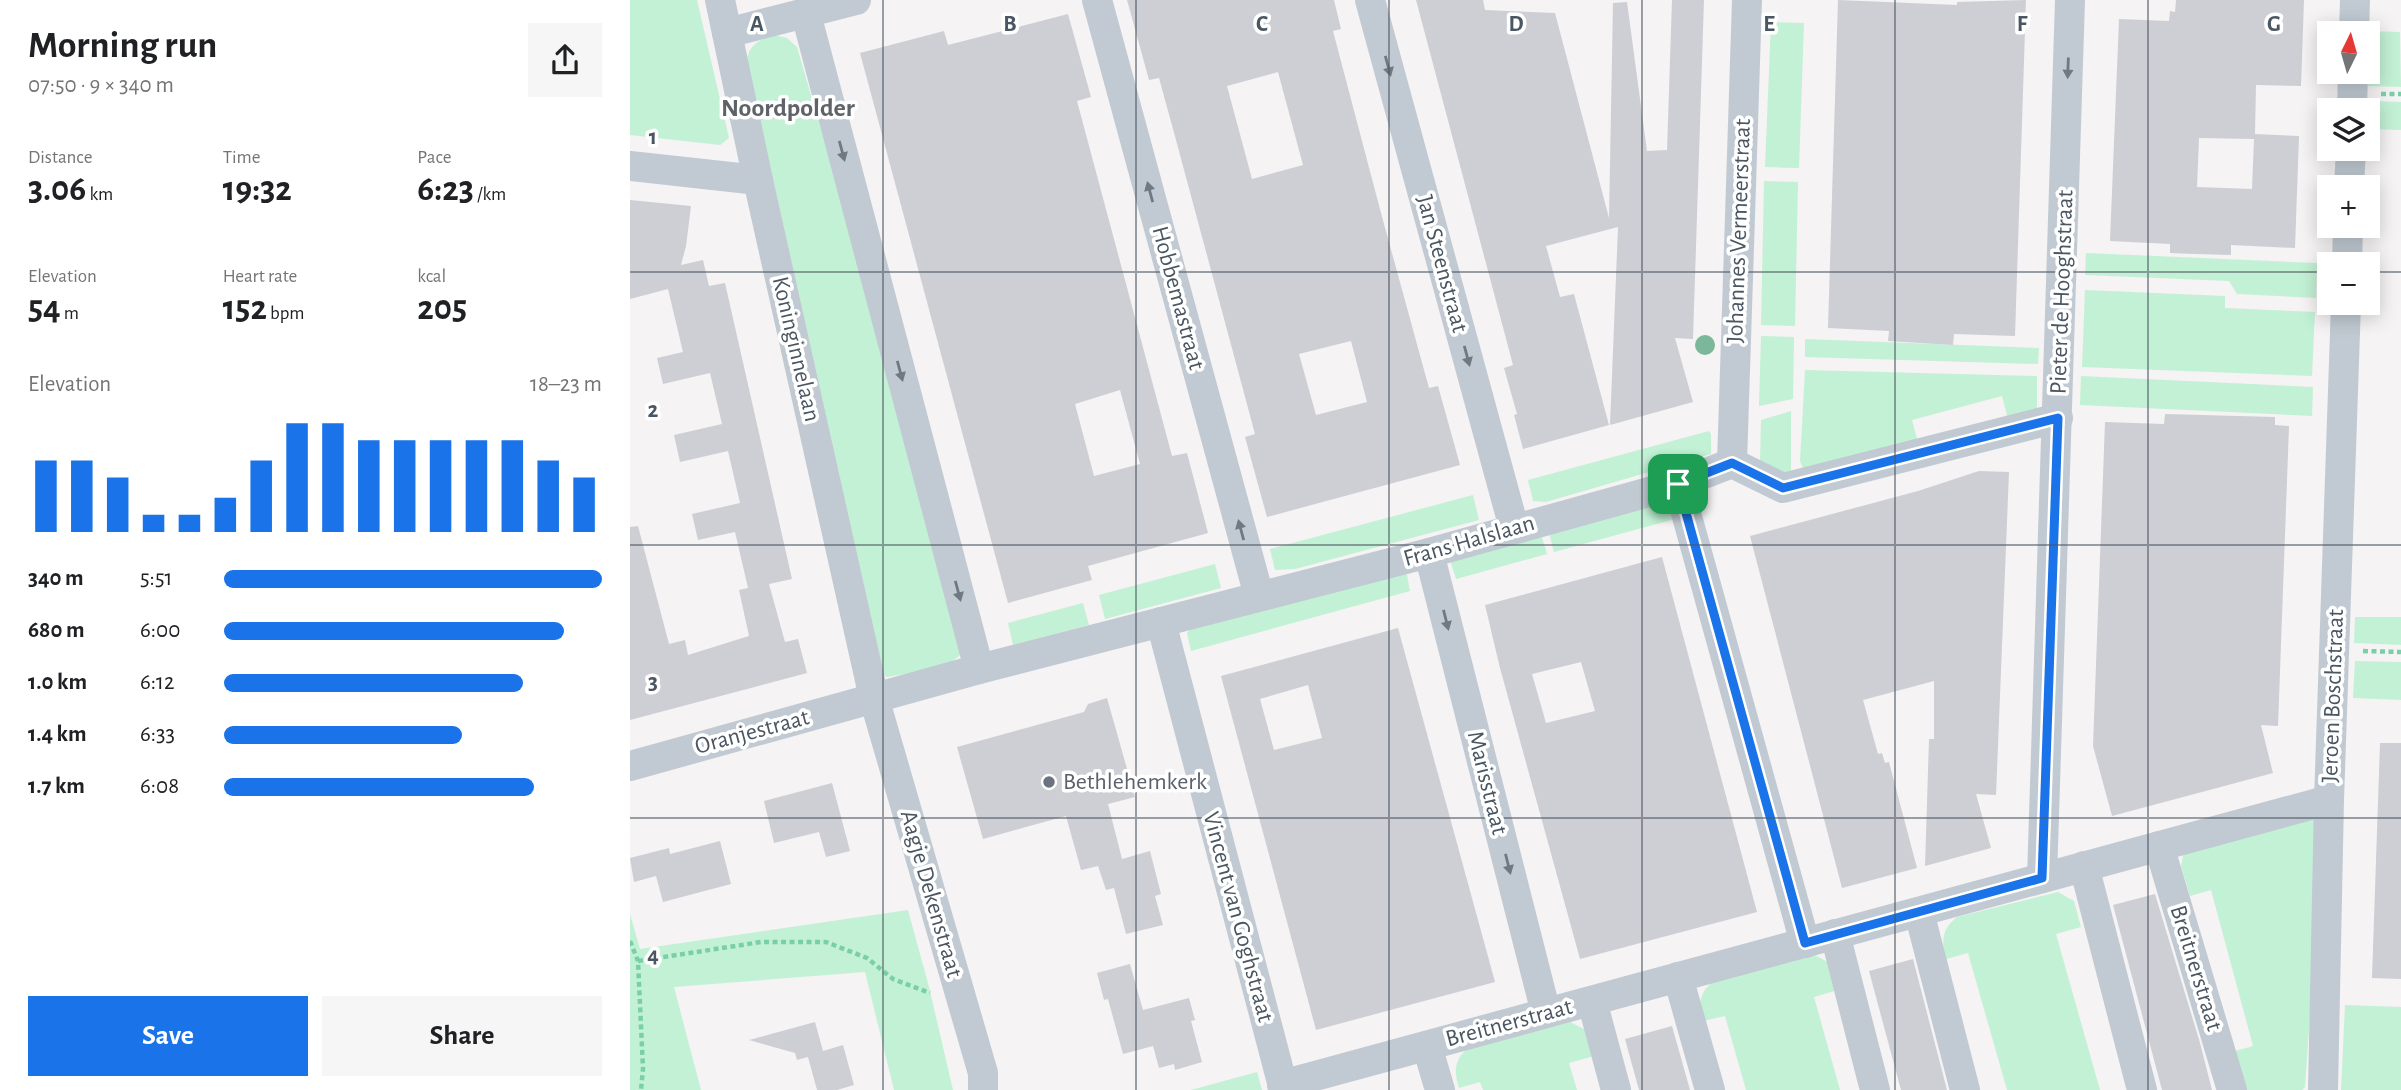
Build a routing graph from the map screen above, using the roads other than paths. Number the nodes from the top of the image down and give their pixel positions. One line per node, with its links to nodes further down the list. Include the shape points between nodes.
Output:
1 (720, 0): 10 (street, Koninginnelaan)
2 (856, 0): 8 (street)
3 (1097, 0): 19 (street, Hobbemastraat, one-way to 3)
4 (1370, 0): 17 (street, Jan Steenstraat, one-way to 17)
5 (1747, 0): 15 (street, Johannes Vermeerstraat)
6 (2070, 0): 14 (street, Pieter de Hooghstraat, one-way to 14)
7 (2356, 0): 9 (street)
8 (806, 14): 10 (street); 21 (street, one-way to 21)
9 (2355, 21)
10 (727, 33): 12 (street, Koninginnelaan)
11 (630, 166): 12 (street)
12 (758, 180): 22 (street, Koninginnelaan)
13 (2346, 315): 24 (street, Jeroen Boschstraat)
14 (2058, 418): 15 (street, via 1783,488); 27 (street, Pieter de Hooghstraat)
15 (1732, 463): 16 (street, Frans Halslaan)
16 (1678, 484): 17 (street, Frans Halslaan); 30 (street)
17 (1514, 528): 18 (street, Frans Halslaan)
18 (1429, 553): 19 (street, Frans Halslaan); 33 (street, Marisstraat, one-way to 33)
19 (1259, 596): 20 (street, Frans Halslaan)
20 (1161, 622): 21 (street, Frans Halslaan); 36 (street, Vincent van Goghstraat)
21 (979, 669): 22 (street, Frans Halslaan)
22 (874, 698): 23 (street, Oranjestraat); 37 (street, Aagje Dekenstraat, via 983,1073)
23 (630, 766)
24 (2329, 800): 25 (street, Breitnerstraat); 45 (street, Jeroen Boschstraat)
25 (2159, 846): 26 (street, Breitnerstraat); 44 (street, Breitnerstraat)
26 (2084, 866): 27 (street, Breitnerstraat); 43 (street)
27 (2042, 878): 28 (street, Breitnerstraat)
28 (1919, 912): 29 (street, Breitnerstraat); 42 (street)
29 (1835, 934): 30 (street, Breitnerstraat); 41 (street)
30 (1805, 943): 31 (street, Breitnerstraat)
31 (1678, 977): 32 (street, Breitnerstraat); 40 (street)
32 (1592, 1001): 33 (street, Breitnerstraat); 39 (street, Breitnerstraat)
33 (1546, 1013): 34 (street, Breitnerstraat)
34 (1427, 1045): 35 (street, Breitnerstraat); 38 (street, Breitnerstraat)
35 (1351, 1078): 36 (street, Breitnerstraat)
36 (1283, 1088)
37 (983, 1090)
38 (1440, 1090)
39 (1616, 1090)
40 (1710, 1090)
41 (1875, 1090)
42 (1965, 1090)
43 (2142, 1090)
44 (2232, 1090)
45 (2323, 1090)

